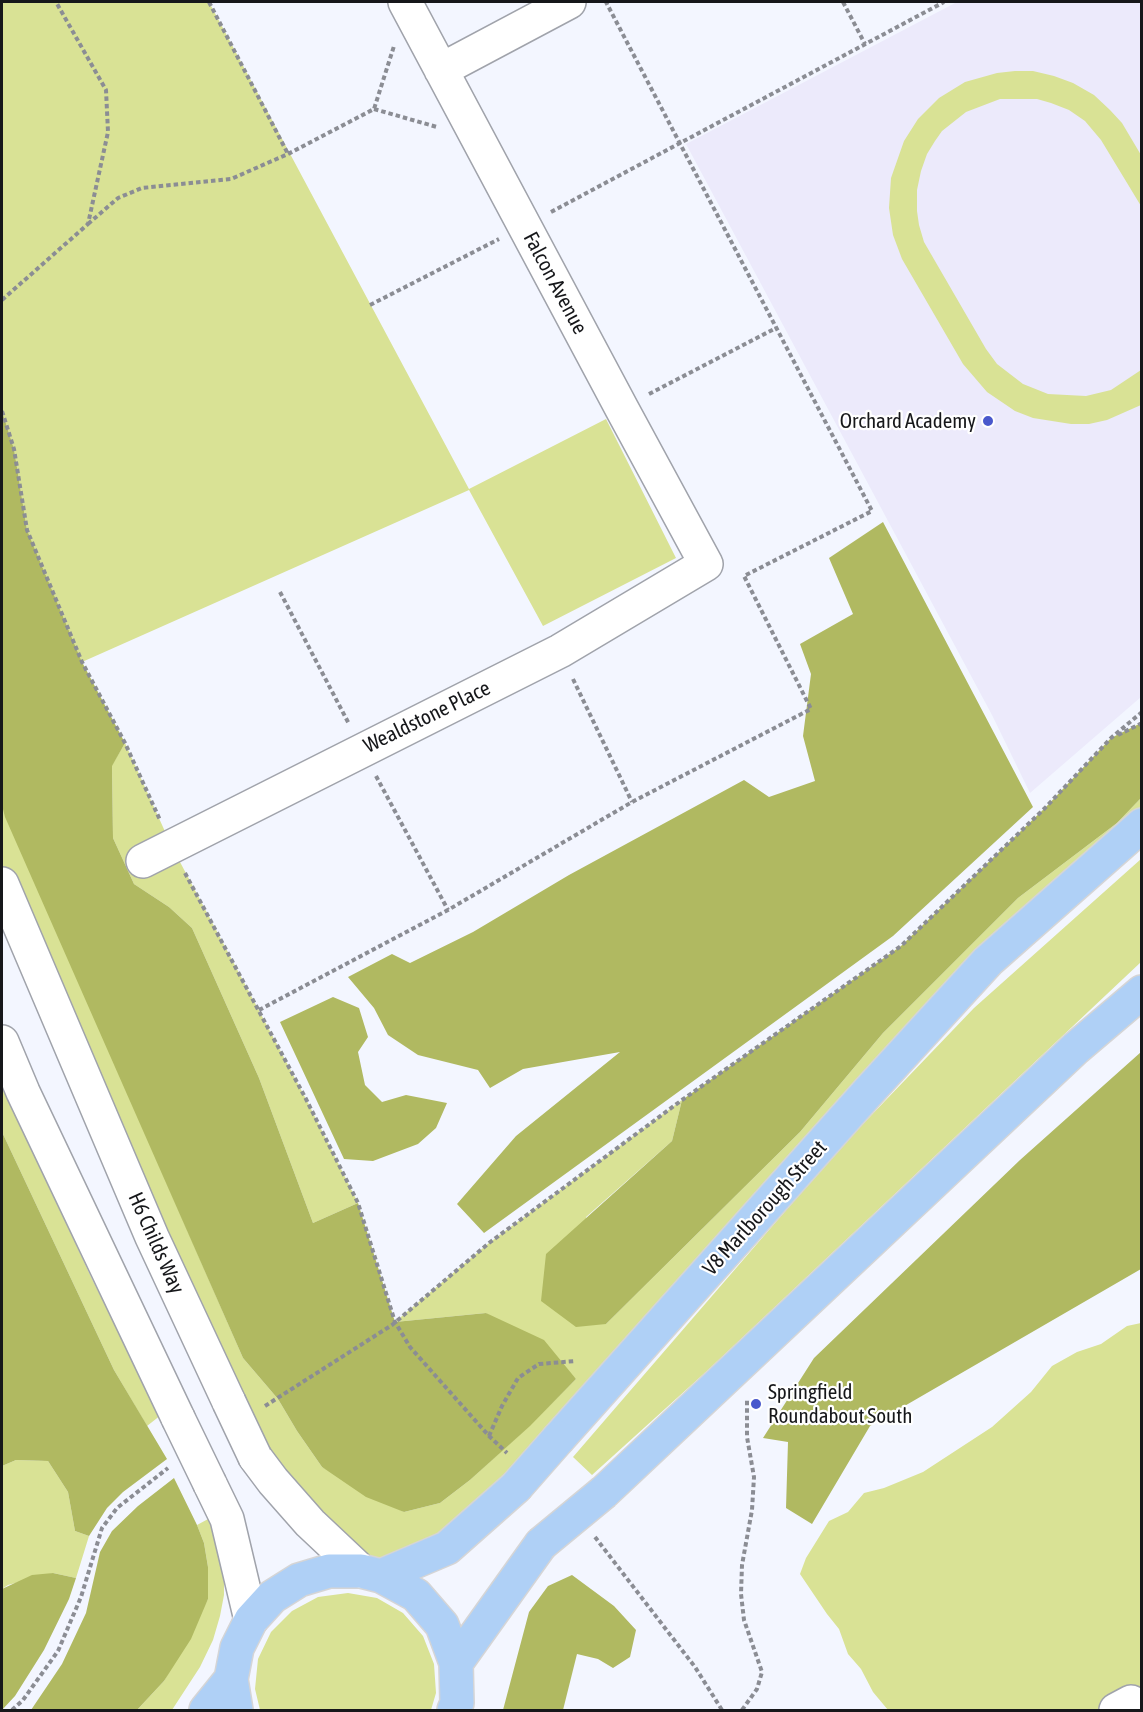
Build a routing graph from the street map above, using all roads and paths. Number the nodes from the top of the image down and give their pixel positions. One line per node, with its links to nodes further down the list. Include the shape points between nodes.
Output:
1 (56, 2): 12 (path, via 106,90 108,132)
2 (209, 2): 11 (path)
3 (569, 2): 8 (street)
4 (843, 2): 7 (path)
5 (944, 2): 7 (path)
6 (406, 4): 8 (street, Falcon Avenue); 9 (path)
7 (865, 44): 13 (path)
8 (441, 70): 10 (street, Falcon Avenue)
9 (374, 108): 10 (path); 11 (path)
10 (479, 139): 13 (street, Falcon Avenue)
11 (288, 154): 12 (path, via 231,179 142,188 118,198)
12 (88, 224): 14 (path)
13 (525, 226): 15 (path); 17 (street, Falcon Avenue)
14 (2, 300)
15 (370, 305)
16 (776, 328): 17 (path)
17 (621, 409): 18 (street, Falcon Avenue)
18 (706, 564): 19 (street, Wealdstone Place)
19 (560, 651): 23 (path); 25 (street, Wealdstone Place)
20 (1142, 712): 22 (path)
21 (1142, 723): 22 (path)
22 (1111, 738): 29 (path, via 1045,808 901,946 682,1100 489,1243)
23 (632, 802)
24 (1142, 825): 33 (main road, V8 Marlborough Street, bridge, via 988,961 516,1487 447,1548)
25 (143, 861)
26 (2, 884): 33 (street, H6 Childs Way, bridge, via 152,1237 255,1457 310,1523)
27 (1142, 992): 35 (main road, bridge, via 1076,1048 604,1492 541,1545)
28 (2, 1042): 34 (street, bridge, via 226,1519)
29 (395, 1322)
30 (575, 1361): 32 (path, via 539,1364 518,1378)
31 (747, 1395): 40 (path, via 747,1437 754,1477 741,1594 744,1620 762,1672 757,1689)
32 (489, 1436)
33 (371, 1574): 34 (main road, via 329,1571 299,1580 272,1596); 35 (main road, via 416,1595 442,1625)
34 (251, 1620): 36 (main road, via 237,1648)
35 (456, 1663): 37 (main road)
36 (231, 1678): 38 (main road); 39 (main road)
37 (456, 1708)
38 (206, 1710)
39 (236, 1710)
40 (742, 1710)
41 (1116, 1710): 42 (street, via 1131,1702)
42 (1136, 1710)

